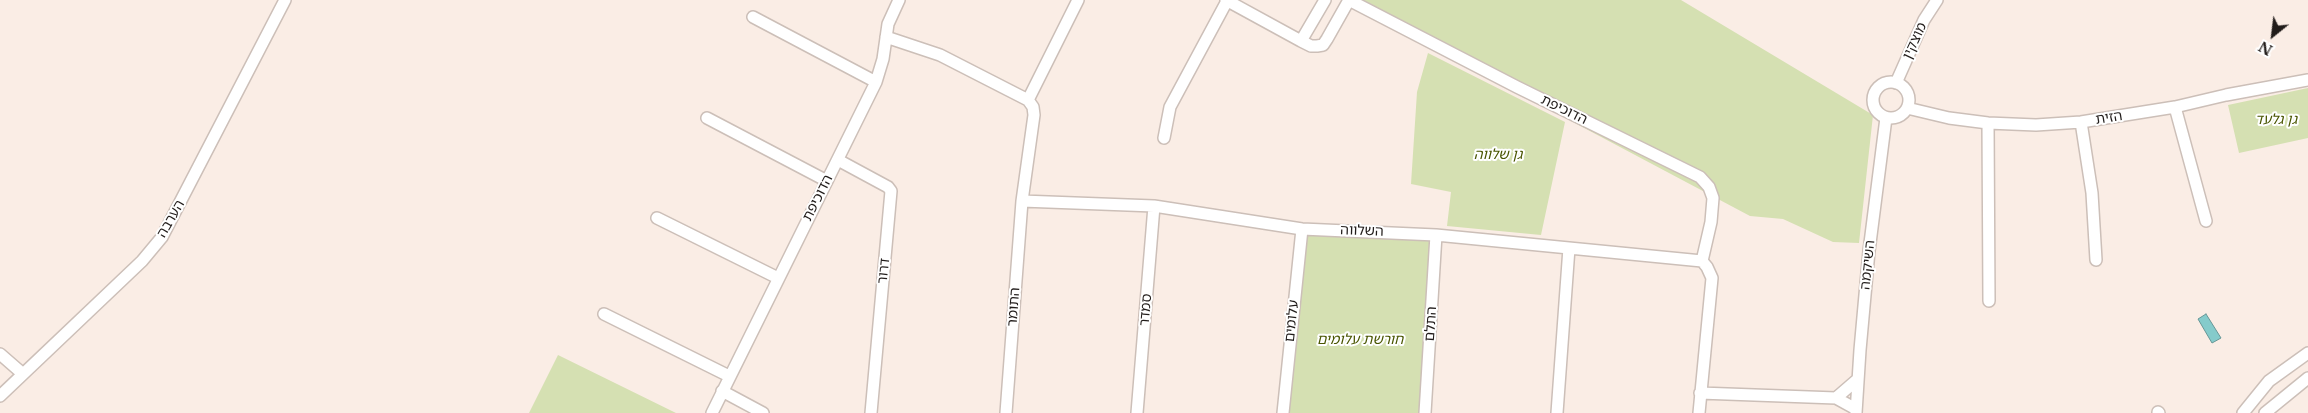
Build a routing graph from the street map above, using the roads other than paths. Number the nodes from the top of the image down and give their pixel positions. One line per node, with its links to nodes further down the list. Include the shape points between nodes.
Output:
1 (285, 0): 38 (street, הערבה, via 162,237 142,261)
2 (899, 0): 9 (street, הדוכיפת)
3 (1078, 0): 14 (street)
4 (1227, 0): 10 (street); 21 (street, via 1170,107)
5 (1324, 0): 10 (street)
6 (1349, 0): 10 (street, הדוכיפת, via 1323,45 1311,46); 32 (street, הדוכיפת, via 1700,177 1709,186 1713,198)
7 (1937, 0): 13 (street, מוצקין, via 1924,20)
8 (753, 17): 12 (street)
9 (886, 37): 12 (street, הדוכיפת); 14 (street, via 940,54)
10 (1301, 41)
11 (2308, 80): 15 (street, הזית)
12 (876, 82): 22 (street, הדוכיפת)
13 (1896, 83): 16 (street, via 1907,92); 18 (street, via 1884,83 1873,96 1875,110)
14 (1028, 100): 24 (street, התומר, via 1034,115)
15 (2175, 107): 19 (street, הזית); 27 (street)
16 (1908, 108): 18 (street, via 1896,118); 20 (street, הזית)
17 (707, 118): 23 (street)
18 (1886, 118): 41 (street, השיקמה, via 1868,251)
19 (2081, 122): 20 (street, הזית, via 2036,125); 31 (street, via 2092,193)
20 (1988, 123): 34 (street)
21 (1164, 138)
22 (838, 160): 23 (street, הדוכיפת); 49 (street, דרור, via 891,191)
23 (827, 181): 33 (street, הדוכיפת)
24 (1022, 201): 25 (street, השלווה); 50 (street, התומר)
25 (1154, 206): 28 (street, השלווה); 51 (street, סמדר)
26 (658, 218): 33 (street)
27 (2206, 221)
28 (1302, 229): 29 (street, השלווה); 52 (street, עלומים)
29 (1436, 234): 30 (street, השלווה); 53 (street, התלם)
30 (1569, 248): 32 (street, השלווה); 54 (street)
31 (2096, 260)
32 (1702, 261): 43 (street, via 1712,278)
33 (778, 278): 39 (street, הדוכיפת)
34 (1989, 300)
35 (604, 314): 39 (street)
36 (2308, 353): 56 (street, via 2269,381)
37 (0, 354): 38 (street)
38 (23, 374): 44 (street, הערבה)
39 (729, 376): 42 (street, הדוכיפת)
40 (2308, 378): 57 (street)
41 (1858, 379): 45 (street); 46 (street, השיקמה)
42 (722, 391): 47 (street, הדוכיפת); 48 (street)
43 (1700, 393): 45 (street); 55 (street)
44 (0, 396)
45 (1836, 398): 46 (street)
46 (1856, 411)
47 (712, 413)
48 (763, 413)
49 (871, 413)
50 (1006, 413)
51 (1137, 413)
52 (1283, 413)
53 (1425, 413)
54 (1557, 413)
55 (1699, 413)
56 (2243, 413)
57 (2265, 413)

